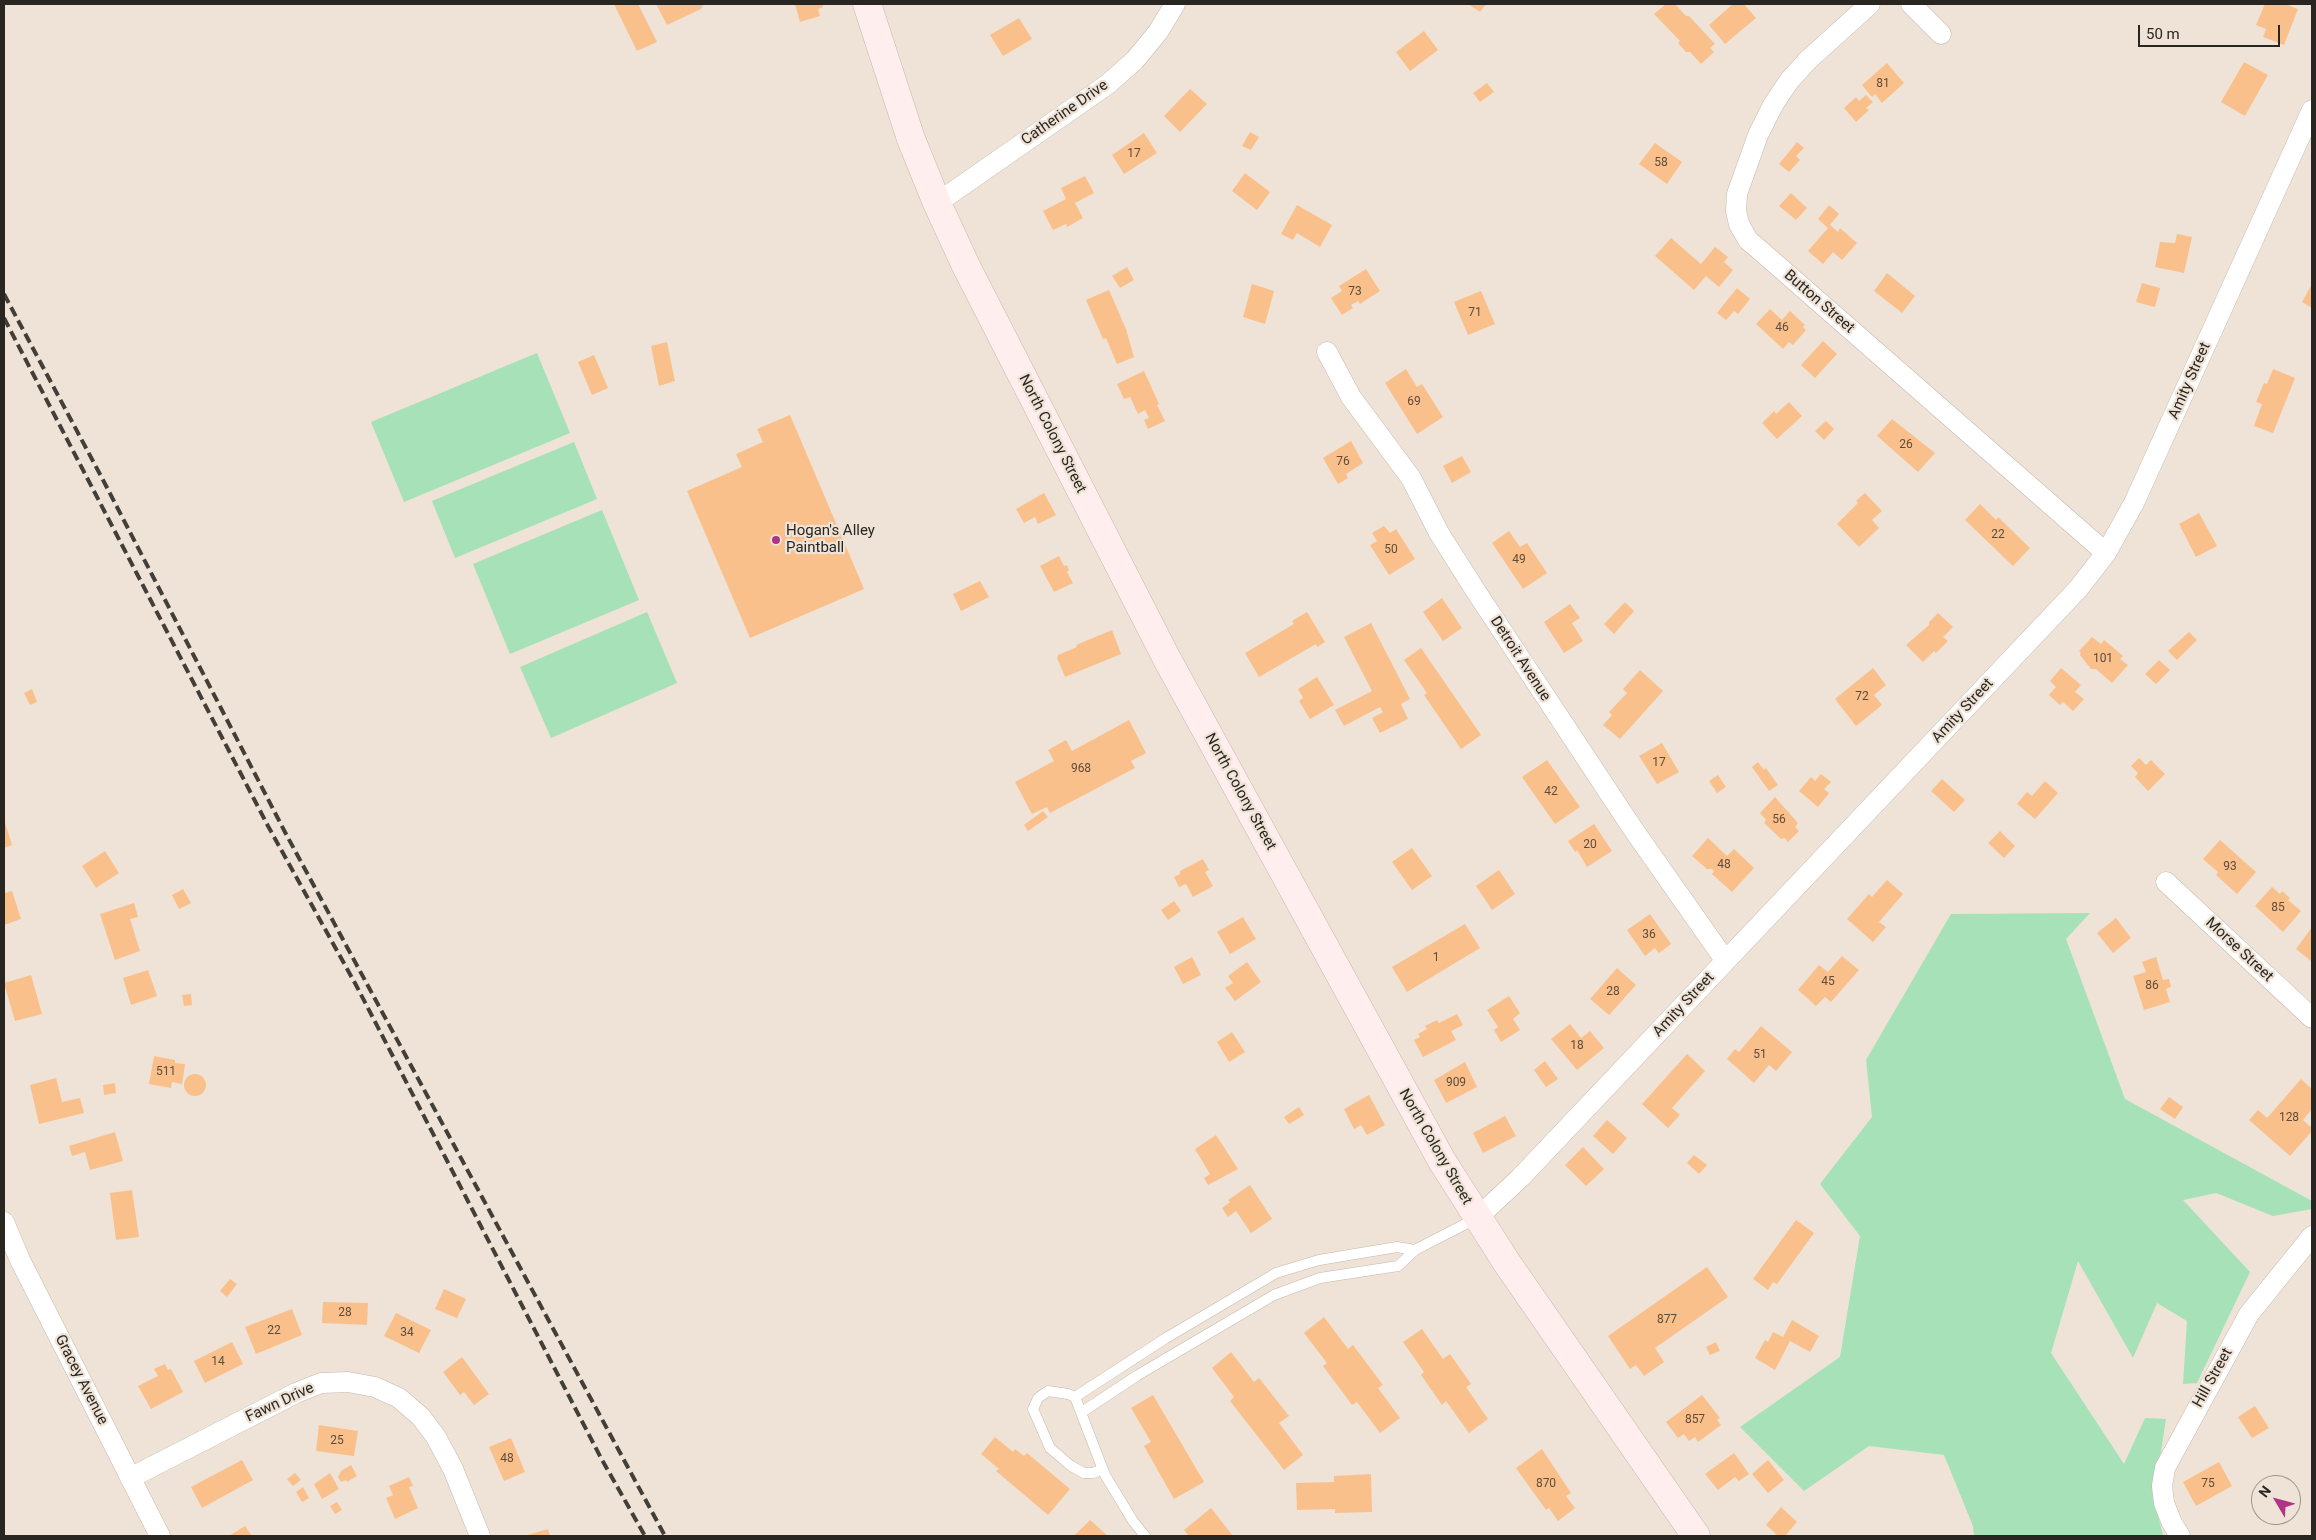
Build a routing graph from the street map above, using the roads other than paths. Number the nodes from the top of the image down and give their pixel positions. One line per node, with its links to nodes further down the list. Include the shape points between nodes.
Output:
1 (867, 4): 7 (main road, North Colony Street, via 911,139)
2 (1175, 4): 7 (street, Catherine Drive, via 1135,60 1108,84)
3 (1870, 4): 9 (street, Button Street, via 1808,60 1773,105 1758,135 1737,194 1739,224 1748,240)
4 (1911, 4): 5 (street)
5 (1941, 34)
6 (2312, 110): 9 (street, Amity Street, via 2174,419 2134,503)
7 (937, 203): 13 (main road, North Colony Street, via 1167,659 1410,1104)
8 (1328, 352): 11 (street, Detroit Avenue, via 1351,397 1411,478 1439,533 1482,601 1633,829)
9 (2106, 552): 11 (street, Amity Street, via 2078,590)
10 (2166, 882): 12 (street, Morse Street)
11 (1725, 960): 13 (street, Amity Street, via 1527,1171)
12 (2312, 1018)
13 (1477, 1218): 16 (lane); 26 (main road, North Colony Street)
14 (4, 1222): 22 (street, Gracey Avenue)
15 (2312, 1236): 27 (street, Hill Street, via 2249,1314 2165,1468 2164,1503)
16 (1415, 1250): 17 (lane, via 1397,1247 1319,1260 1276,1273); 18 (lane, via 1398,1266 1320,1278 1274,1295)
17 (1243, 1293): 18 (lane); 19 (lane)
18 (1246, 1312): 20 (lane)
19 (1074, 1397): 20 (lane); 21 (lane, via 1048,1391 1038,1398 1033,1409 1037,1421 1050,1448 1071,1466 1084,1473)
20 (1082, 1412): 21 (lane)
21 (1103, 1469): 25 (lane)
22 (130, 1478): 23 (street, Gracey Avenue); 24 (street, Fawn Drive, via 296,1393 321,1383 348,1382 399,1398 421,1417 453,1469)
23 (160, 1536)
24 (480, 1536)
25 (1145, 1536)
26 (1696, 1536)
27 (2180, 1536)

